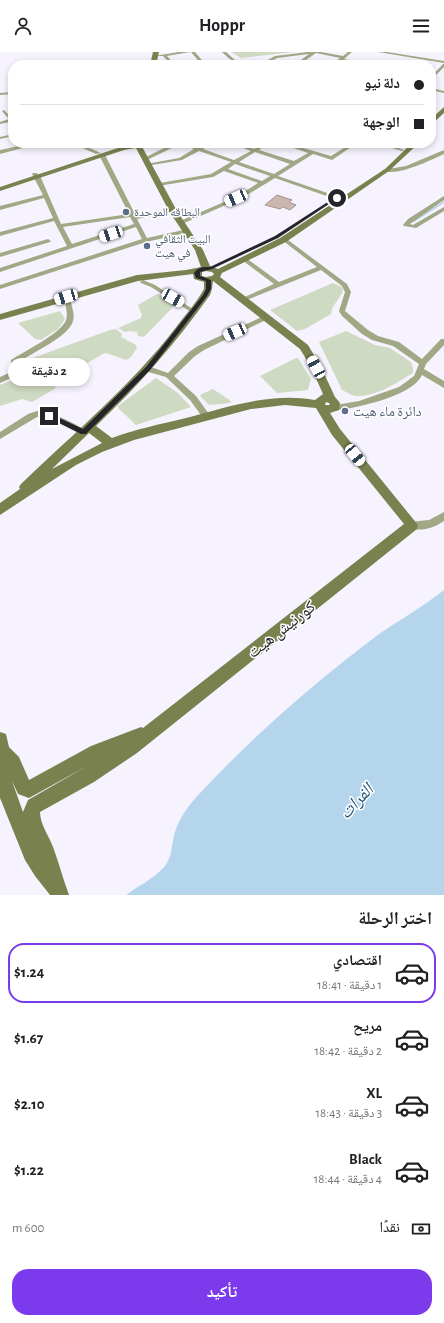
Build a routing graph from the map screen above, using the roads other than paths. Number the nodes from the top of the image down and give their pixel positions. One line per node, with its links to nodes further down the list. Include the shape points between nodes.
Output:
1 (188, 52): 10 (street)
2 (193, 52): 14 (street)
3 (224, 52): 15 (street)
4 (316, 52): 11 (street); 16 (street, via 276,56); 17 (street)
5 (338, 52): 7 (street)
6 (417, 52): 12 (street)
7 (349, 53): 11 (street)
8 (156, 54): 10 (street)
9 (381, 54): 12 (street)
10 (164, 55): 13 (street)
11 (342, 58): 18 (street); 19 (street)
12 (412, 59): 20 (street)
13 (168, 60)
14 (200, 60)
15 (233, 60)
16 (270, 60)
17 (304, 60)
18 (339, 60)
19 (352, 60)
20 (423, 60)
21 (444, 65): 22 (street)
22 (436, 72)
23 (444, 109): 24 (main road)
24 (436, 117)
25 (444, 117): 26 (main road)
26 (436, 125)
27 (16, 148): 44 (street)
28 (86, 148): 47 (street)
29 (116, 148): 47 (main road)
30 (123, 148): 47 (main road)
31 (139, 148): 48 (main road)
32 (170, 148): 48 (street)
33 (195, 148): 41 (street)
34 (248, 148): 42 (street)
35 (258, 148): 42 (street)
36 (297, 148): 46 (street)
37 (347, 148): 46 (street, via 332,158)
38 (395, 148): 43 (street)
39 (404, 148): 43 (main road)
40 (410, 148): 52 (main road)
41 (198, 149): 48 (street, via 180,159); 49 (street)
42 (254, 150): 49 (street); 50 (street)
43 (402, 150): 55 (main road)
44 (0, 152)
45 (444, 152): 52 (street, via 397,170)
46 (311, 153): 50 (street)
47 (100, 154): 53 (main road); 66 (street)
48 (146, 162): 58 (main road)
49 (234, 162): 51 (street); 54 (street)
50 (294, 163): 54 (street)
51 (224, 169): 56 (street); 58 (street, via 213,175)
52 (385, 170): 55 (main road)
53 (36, 176): 57 (main road); 59 (main road); 60 (street)
54 (273, 176): 56 (street); 61 (street)
55 (370, 177): 61 (main road); 73 (main road)
56 (262, 183): 68 (street, via 240,197)
57 (0, 184)
58 (160, 185): 65 (main road)
59 (0, 189)
60 (46, 196): 63 (street); 67 (street)
61 (337, 198): 81 (main road, via 276,237)
62 (444, 198): 64 (street, via 406,225 414,227)
63 (0, 208)
64 (444, 209)
65 (173, 211): 66 (street); 68 (main road)
66 (133, 216): 69 (street); 70 (street)
67 (56, 219): 70 (street); 72 (street)
68 (182, 222): 71 (main road)
69 (138, 225): 74 (street); 76 (street)
70 (59, 226): 76 (street)
71 (188, 231): 74 (street); 81 (main road)
72 (0, 234)
73 (284, 239): 78 (main road); 79 (street)
74 (145, 240): 84 (street)
75 (48, 241): 77 (street)
76 (71, 247): 80 (street)
77 (0, 255)
78 (244, 259): 81 (main road); 83 (street)
79 (322, 267): 83 (street); 92 (street, via 347,288 342,308 344,314 374,338 396,344)
80 (0, 270)
81 (208, 274): 82 (main road); 85 (main road); 87 (main road, via 207,292); 88 (main road, via 137,278)
82 (143, 282): 86 (main road); 87 (street)
83 (278, 285): 85 (street)
84 (0, 287)
85 (242, 300): 89 (main road)
86 (68, 302): 90 (main road); 95 (street, via 68,324 14,362 15,373)
87 (193, 310): 93 (main road)
88 (0, 317)
89 (266, 318): 94 (street, via 192,354); 97 (main road, via 304,347 318,373)
90 (0, 322)
91 (444, 341): 92 (street)
92 (422, 367): 96 (street); 97 (street, via 417,377 402,388 360,404)
93 (148, 369): 94 (street); 99 (main road)
94 (170, 376): 98 (street, via 193,398)
95 (0, 380)
96 (444, 385)
97 (326, 403): 98 (main road, via 283,401); 106 (main road, via 336,432)
98 (206, 416): 101 (main road)
99 (86, 430): 100 (street, via 46,414 39,414); 101 (main road); 102 (main road)
100 (0, 436)
101 (110, 443): 103 (main road)
102 (60, 452): 103 (main road); 104 (main road)
103 (73, 462): 104 (main road)
104 (3, 508)
105 (444, 516): 106 (street, via 432,524)
106 (412, 525): 107 (main road, كورنيش هيت)
107 (151, 732): 108 (main road, كورنيش هيت, via 97,752 29,789 24,788 13,763); 109 (main road, كورنيش هيت, via 110,762 32,809 32,820 44,847)
108 (1, 748): 109 (main road, via 3,775 9,800 32,856)
109 (57, 890)

